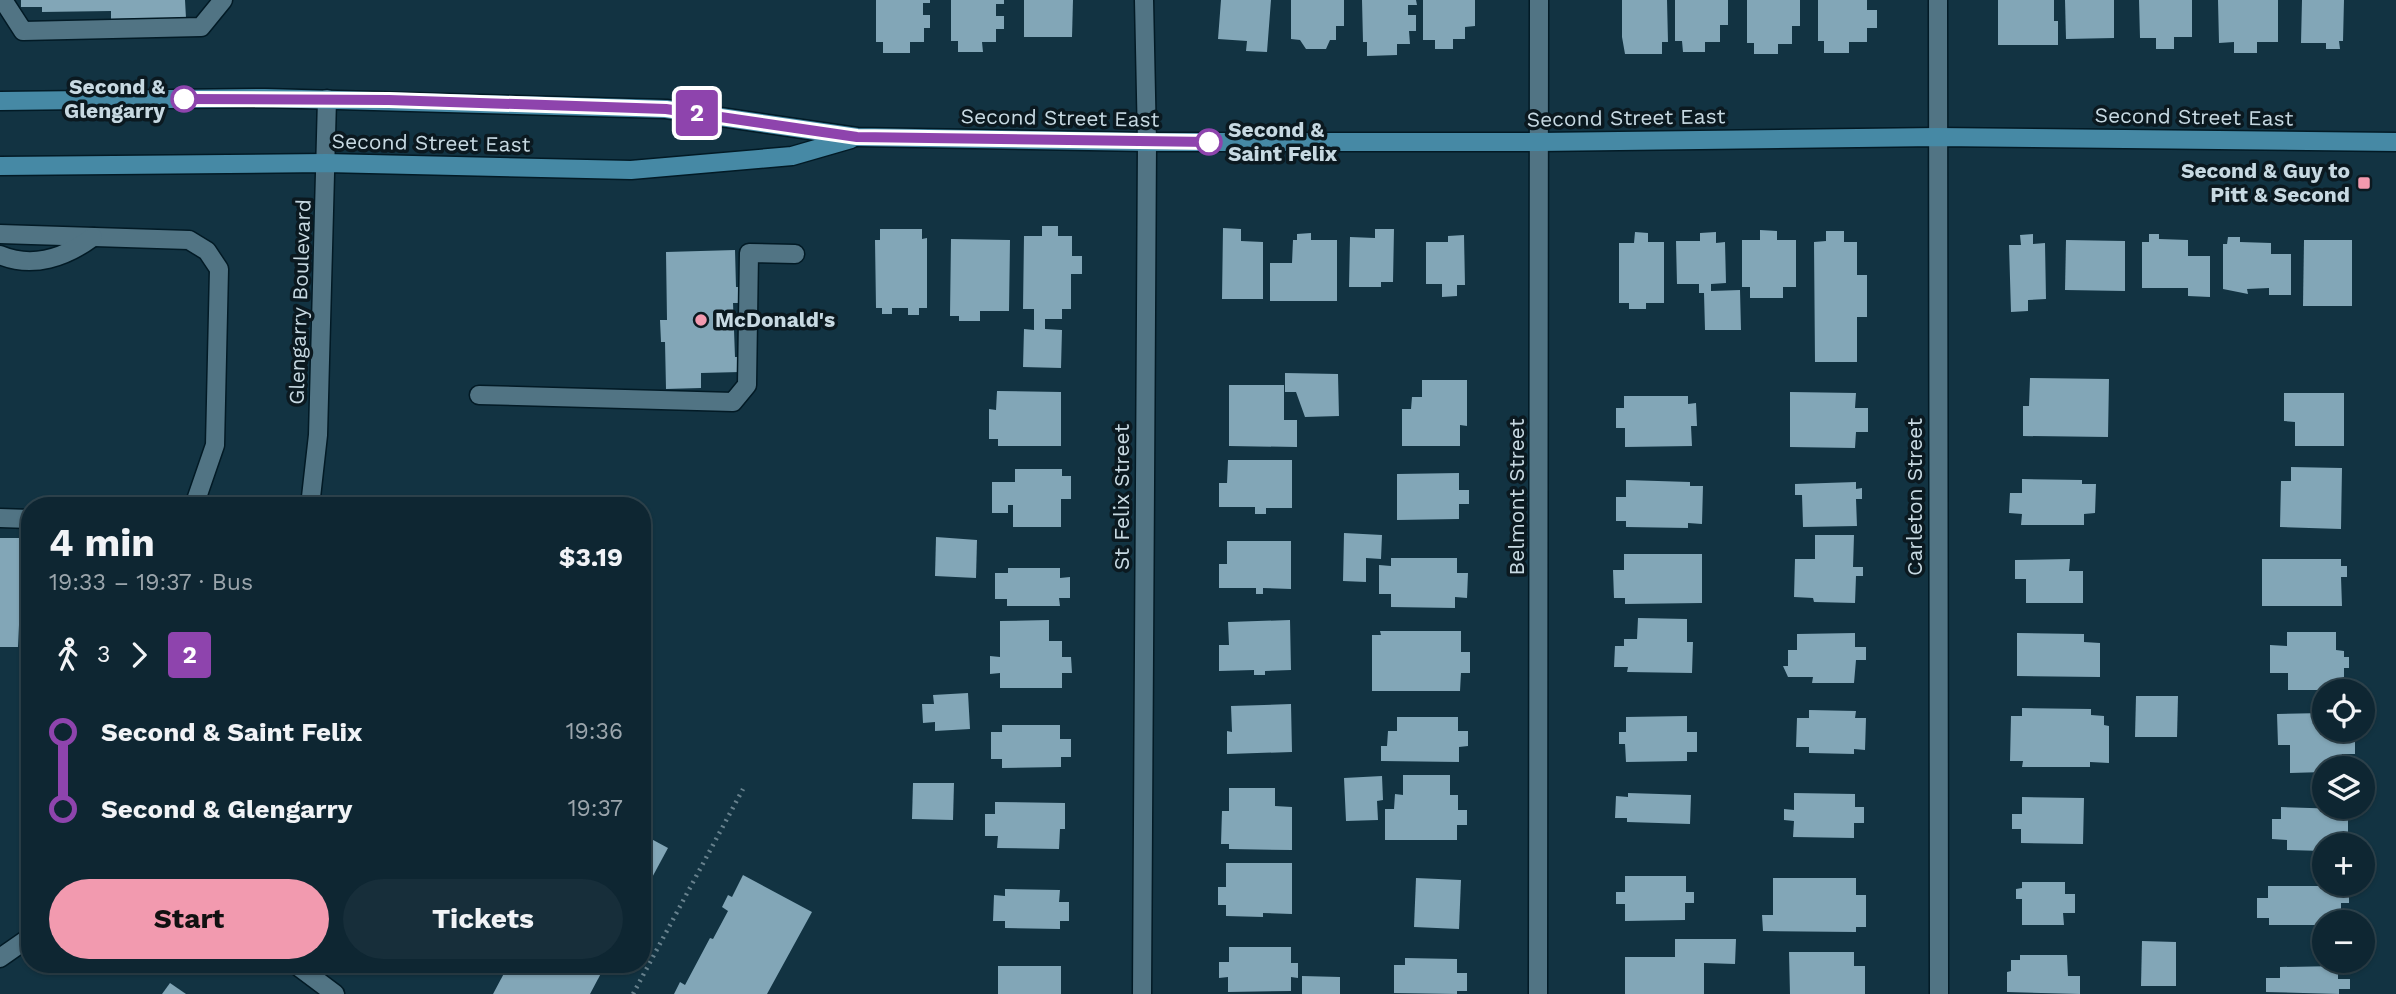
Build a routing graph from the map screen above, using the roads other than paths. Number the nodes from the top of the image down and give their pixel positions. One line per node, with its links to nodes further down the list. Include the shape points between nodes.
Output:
1 (3, 0): 2 (street, via 23,31 201,27)
2 (223, 0)
3 (1144, 0): 10 (street, St Felix Street)
4 (1539, 0): 11 (street, Belmont Street)
5 (1938, 0): 9 (street, Carleton Street)
6 (327, 99): 7 (main road, Second Street East); 8 (main road, Second Street East, via 666,109); 13 (street, Glengarry Boulevard)
7 (0, 101)
8 (857, 137): 10 (main road, Second Street East); 13 (main road, Second Street East, via 792,156 631,170)
9 (1937, 138): 11 (main road, Second Street East); 12 (main road, Second Street East); 30 (street, Carleton Street)
10 (1147, 142): 11 (main road, Second Street East); 28 (street, St Felix Street)
11 (1539, 142): 29 (street, Belmont Street)
12 (2396, 142)
13 (326, 163): 14 (main road, Second Street East); 21 (street, Glengarry Boulevard, via 318,435)
14 (0, 166)
15 (0, 234): 16 (street)
16 (93, 237): 18 (street, via 52,260); 20 (street, via 189,240 207,251 219,269 215,445)
17 (794, 254): 19 (street, via 749,253 747,385 733,402)
18 (0, 256)
19 (479, 395)
20 (197, 497)
21 (311, 497)
22 (0, 518): 23 (street)
23 (21, 519)
24 (21, 943): 25 (street)
25 (0, 958)
26 (307, 973): 27 (street)
27 (335, 994)
28 (1142, 994)
29 (1538, 994)
30 (1939, 994)

